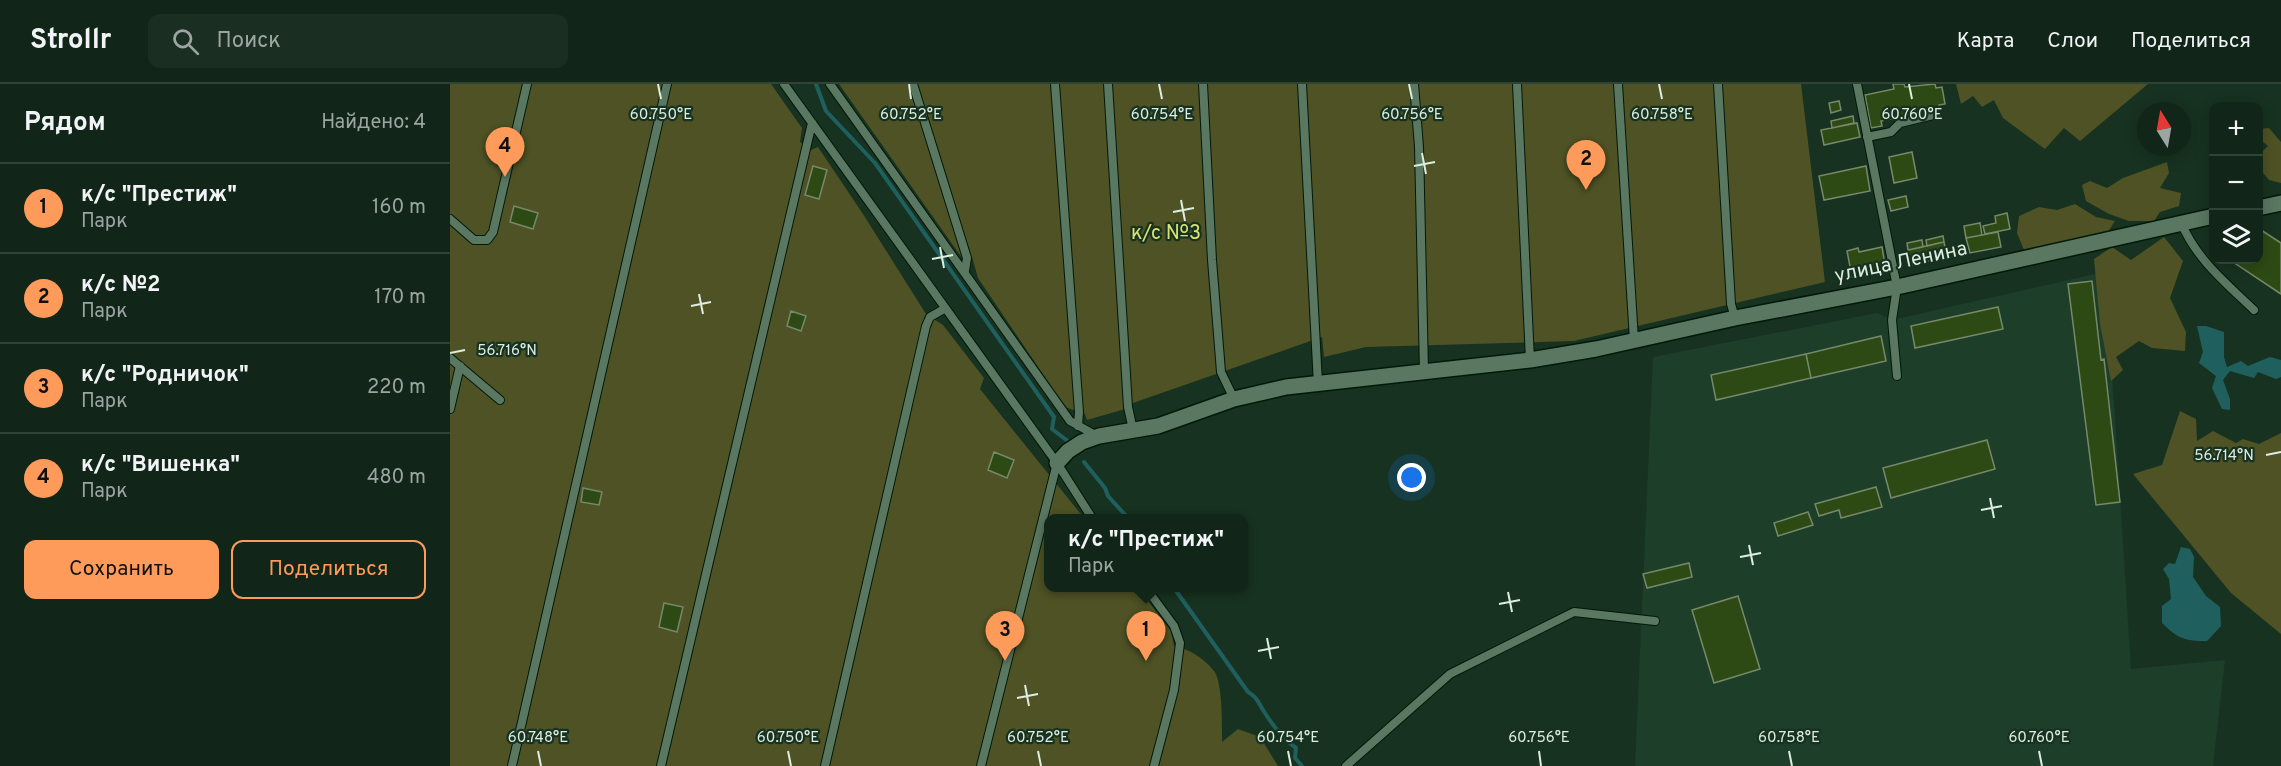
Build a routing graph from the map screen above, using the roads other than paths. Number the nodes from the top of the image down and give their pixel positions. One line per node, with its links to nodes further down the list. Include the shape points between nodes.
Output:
1 (527, 84): 21 (lane, via 493,232 487,240 474,240)
2 (667, 84): 47 (lane)
3 (784, 84): 16 (lane)
4 (830, 84): 23 (lane)
5 (913, 84): 23 (lane, via 967,258)
6 (1055, 84): 38 (lane)
7 (1108, 84): 39 (lane, via 1128,407)
8 (1203, 84): 35 (lane, via 1221,372)
9 (1302, 84): 34 (lane)
10 (1414, 84): 32 (lane)
11 (1517, 84): 30 (lane)
12 (1618, 84): 28 (lane)
13 (1718, 84): 27 (lane)
14 (1857, 84): 17 (lane)
15 (1933, 115): 17 (lane, via 1900,123 1891,132)
16 (812, 123): 25 (lane); 48 (lane)
17 (1867, 138): 24 (lane)
18 (2281, 203): 19 (street)
19 (2263, 207)
20 (2209, 217): 22 (street, улица Ленина)
21 (450, 219)
22 (2181, 222): 24 (street, улица Ленина); 26 (lane, via 2200,255)
23 (965, 271): 38 (lane, via 1070,421)
24 (1897, 287): 27 (street, улица Ленина); 33 (lane, via 1892,320)
25 (944, 309): 41 (lane); 49 (lane, via 930,317 926,326)
26 (2254, 310)
27 (1735, 318): 28 (street, улица Ленина)
28 (1634, 340): 30 (street, улица Ленина)
29 (450, 358): 31 (lane)
30 (1530, 360): 32 (street, улица Ленина)
31 (460, 366): 36 (lane); 37 (lane)
32 (1424, 371): 34 (street, улица Ленина)
33 (1897, 376)
34 (1318, 384): 35 (street, улица Ленина)
35 (1234, 399): 39 (street, улица Ленина, via 1158,426)
36 (500, 400)
37 (450, 409)
38 (1078, 426): 40 (lane)
39 (1133, 430): 40 (street, улица Ленина)
40 (1099, 436): 41 (street, улица Ленина, via 1082,442)
41 (1057, 463): 42 (lane); 43 (lane)
42 (1044, 514)
43 (1089, 514)
44 (1044, 515): 50 (lane)
45 (1149, 592): 51 (lane, via 1174,627 1180,643 1174,690)
46 (1655, 621): 52 (lane, via 1574,612 1450,674)
47 (512, 766)
48 (661, 766)
49 (825, 766)
50 (981, 766)
51 (1154, 766)
52 (1347, 766)

